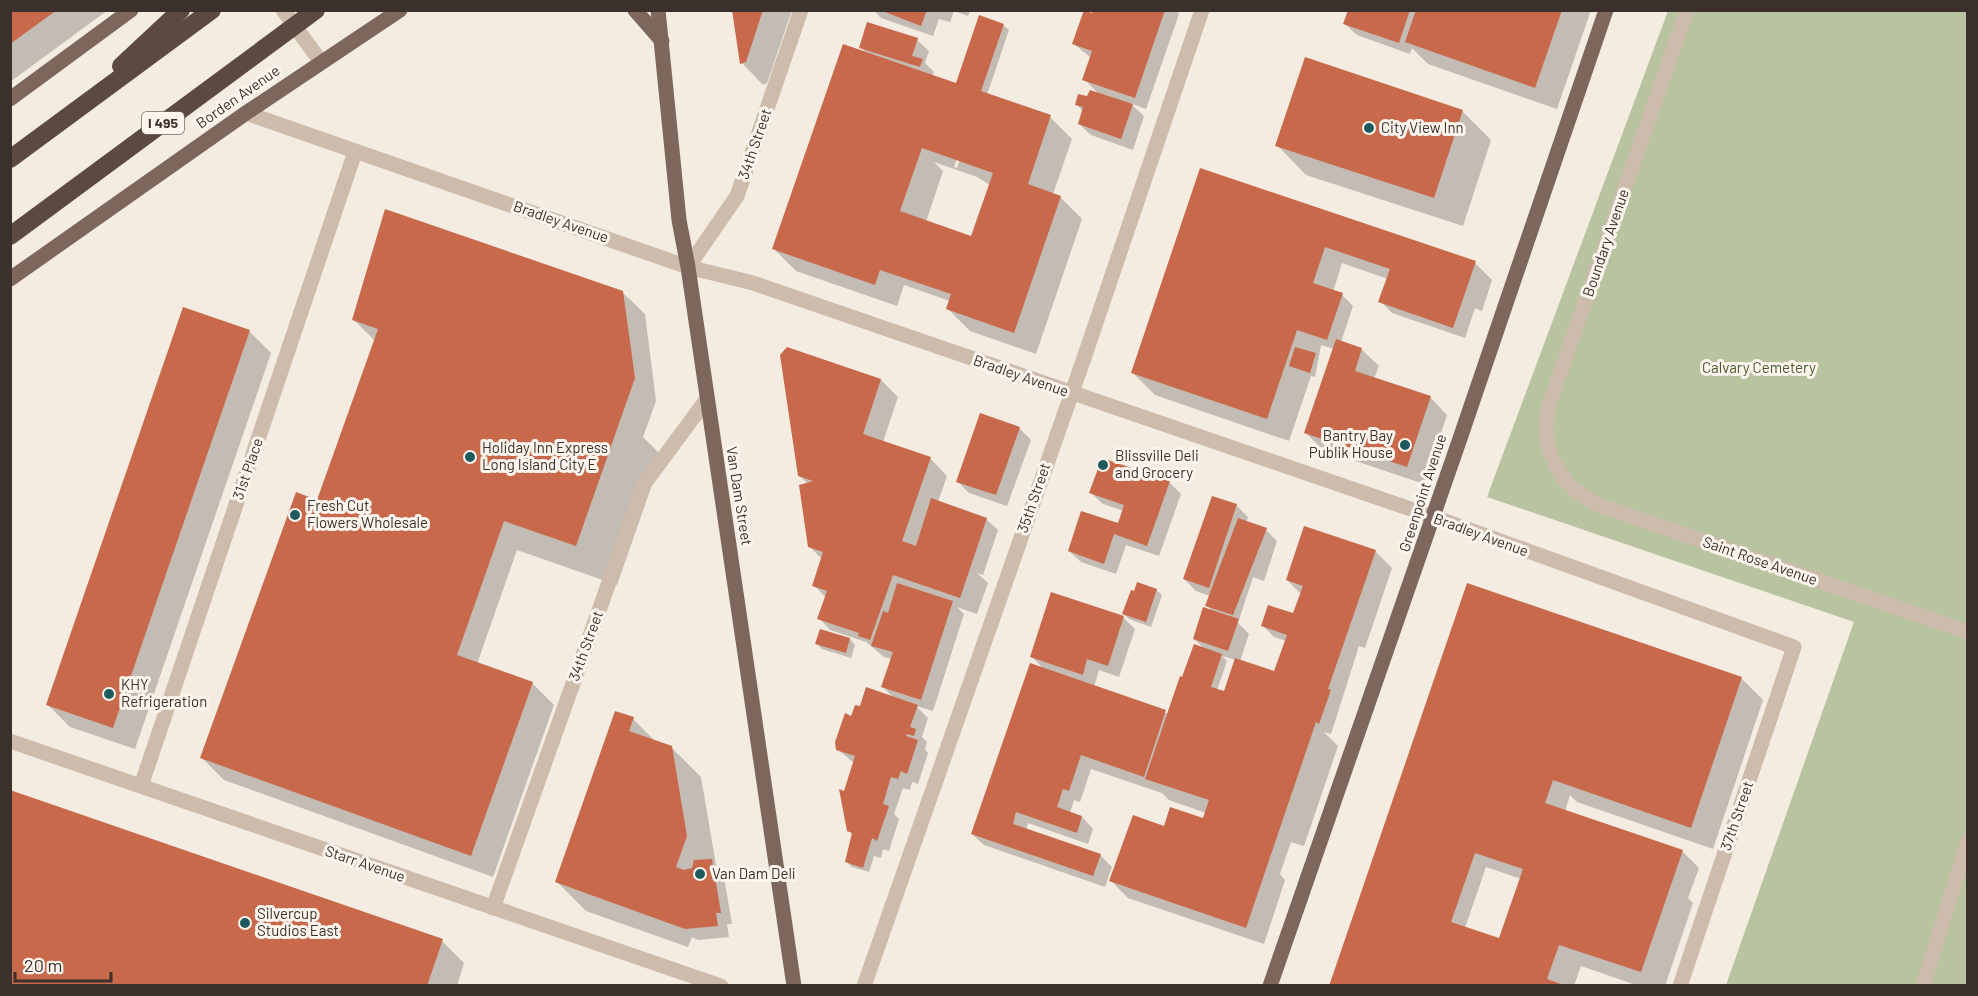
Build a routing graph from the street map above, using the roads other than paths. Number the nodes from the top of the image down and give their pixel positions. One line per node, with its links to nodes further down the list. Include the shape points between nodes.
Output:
1 (131, 10): 15 (main road)
2 (181, 10): 17 (highway)
3 (212, 10): 17 (highway)
4 (283, 10): 14 (street)
5 (316, 10): 20 (highway, I 495, bridge)
6 (400, 10): 14 (main road, Borden Avenue)
7 (635, 10): 13 (main road)
8 (658, 10): 13 (main road, Van Dam Street)
9 (801, 10): 21 (street, 34th Street, via 737,196)
10 (1202, 10): 23 (street, 35th Street)
11 (1606, 10): 26 (main road, Greenpoint Avenue)
12 (1687, 10): 25 (street, Boundary Avenue, via 1549,405 1546,442)
13 (662, 40): 21 (main road, Van Dam Street, via 679,220)
14 (321, 62): 16 (main road, Borden Avenue)
15 (10, 99)
16 (246, 113): 18 (street, Bradley Avenue); 22 (main road, Borden Avenue)
17 (50, 131): 19 (highway)
18 (355, 152): 21 (street, Bradley Avenue); 30 (street, 31st Place)
19 (10, 159)
20 (10, 236)
21 (688, 267): 23 (street, Bradley Avenue, via 753,283); 24 (main road, Van Dam Street)
22 (11, 277)
23 (1071, 394): 26 (street, Bradley Avenue); 35 (street, 35th Street)
24 (707, 399): 32 (street, 34th Street, via 644,484); 34 (main road, Van Dam Street)
25 (1561, 475): 27 (street, Saint Rose Avenue, via 1577,493 1601,506)
26 (1434, 517): 28 (street, Bradley Avenue); 36 (main road, Greenpoint Avenue)
27 (1968, 632)
28 (1794, 647): 37 (street, 37th Street)
29 (10, 741): 30 (street, Starr Avenue)
30 (141, 786): 32 (street, Starr Avenue)
31 (1968, 840): 38 (street)
32 (493, 908): 33 (street, Starr Avenue)
33 (721, 986)
34 (794, 986)
35 (864, 986)
36 (1270, 986)
37 (1680, 986)
38 (1923, 986)

